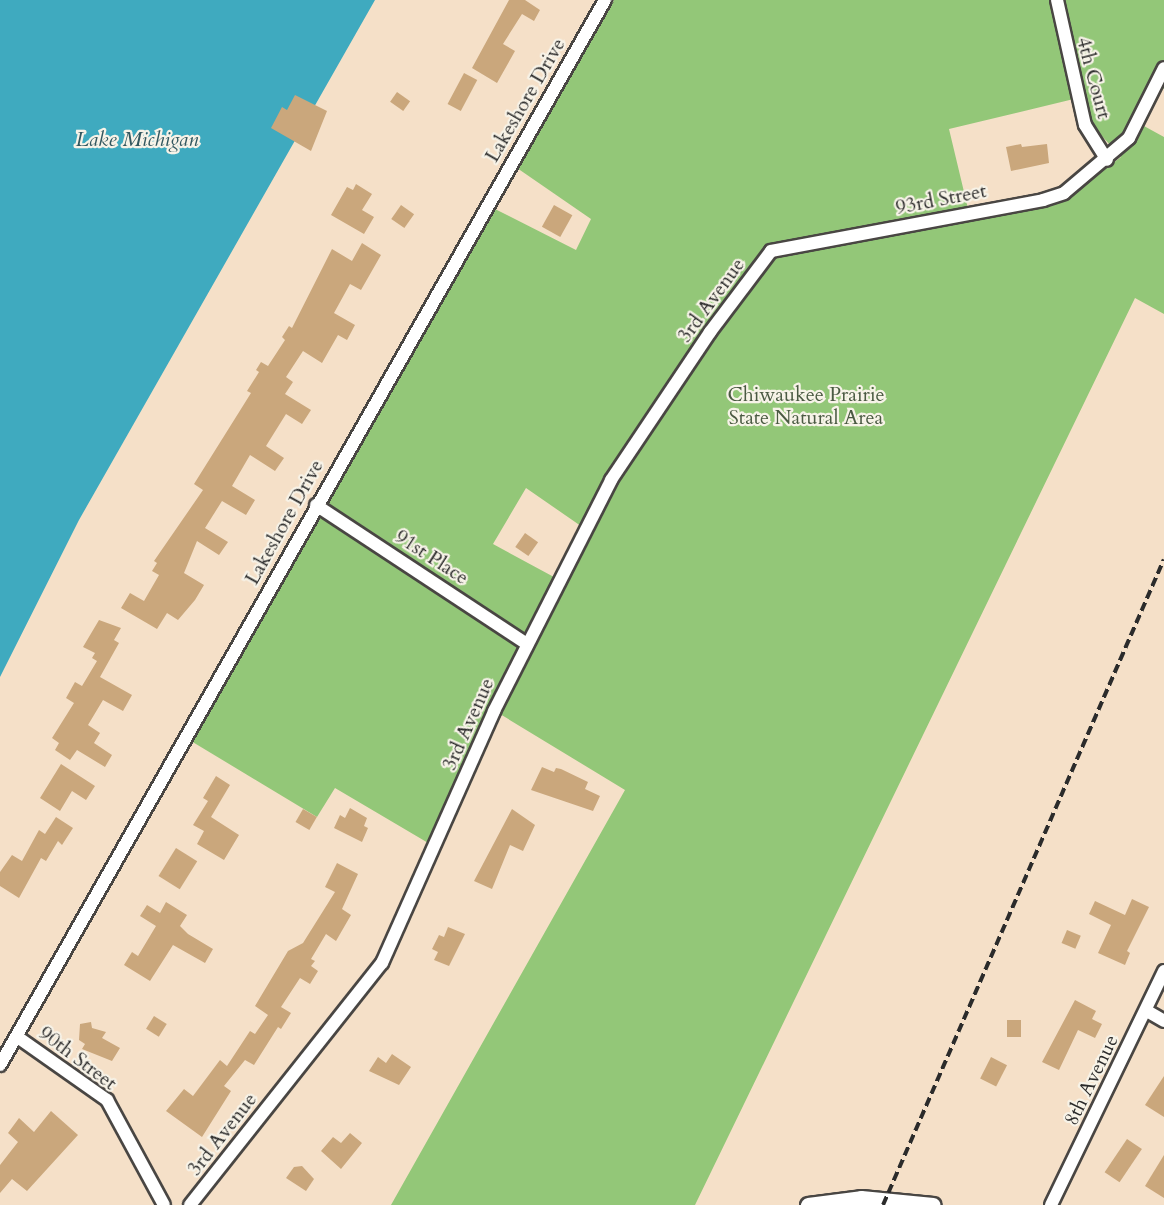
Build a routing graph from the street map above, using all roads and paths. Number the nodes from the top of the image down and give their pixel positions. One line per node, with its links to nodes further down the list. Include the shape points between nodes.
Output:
1 (605, 0): 6 (street, Lakeshore Drive)
2 (1058, 0): 4 (street, 4th Court, via 1085,125)
3 (1164, 68): 4 (street, 93rd Street, via 1139,123)
4 (1107, 160): 5 (street, 93rd Street, via 1064,193 1043,200)
5 (771, 251): 7 (street, 3rd Avenue, via 710,332 611,480)
6 (316, 506): 7 (street, 91st Place); 11 (street, Lakeshore Drive)
7 (527, 644): 14 (street, 3rd Avenue, via 382,963)
8 (1164, 970): 9 (street, 8th Avenue)
9 (1147, 1011): 10 (street); 17 (street, 8th Avenue)
10 (1164, 1021)
11 (19, 1038): 12 (street, Lakeshore Drive); 13 (street, 90th Street, via 107,1100)
12 (0, 1065)
13 (164, 1205)
14 (190, 1205)
15 (808, 1205): 16 (street, via 851,1198)
16 (933, 1205)
17 (1051, 1205)

